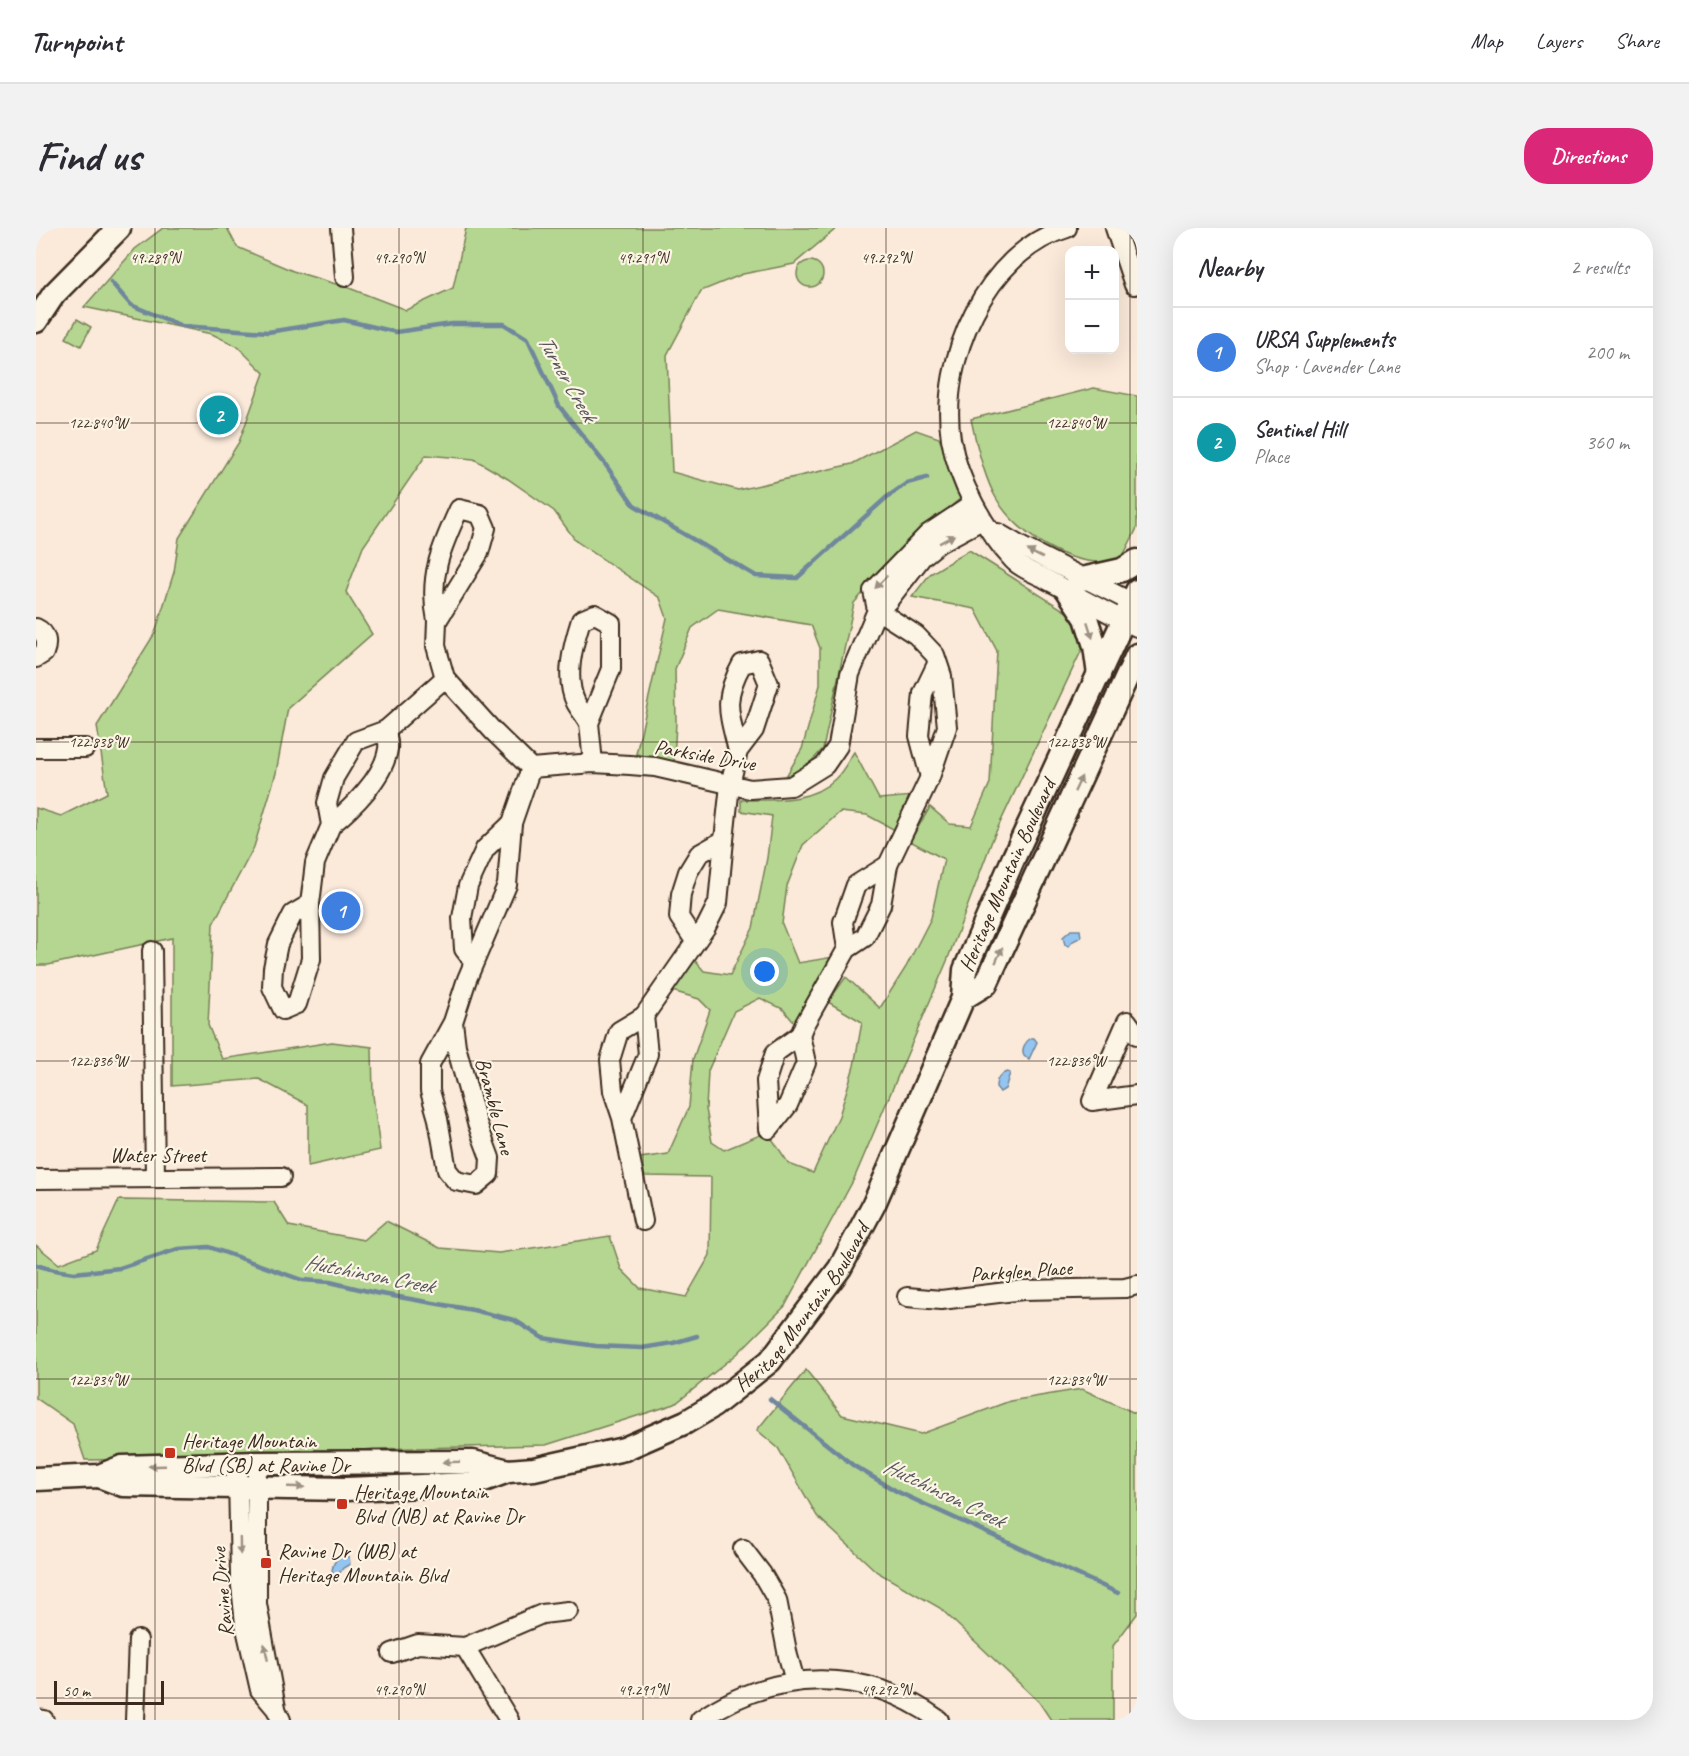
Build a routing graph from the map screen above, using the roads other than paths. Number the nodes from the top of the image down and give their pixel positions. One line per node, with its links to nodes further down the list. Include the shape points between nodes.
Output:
1 (119, 228): 7 (main road, via 54,294)
2 (341, 228): 5 (street)
3 (1067, 228): 8 (street, via 1050,233 1003,268 971,316 952,380 950,426 955,456)
4 (1115, 228): 6 (street)
5 (345, 277)
6 (1134, 285)
7 (36, 321)
8 (973, 504): 9 (street); 13 (street, Parkside Drive, one-way to 13, via 928,534 873,591)
9 (986, 524): 11 (street, via 1014,561); 13 (street, Parkside Drive, one-way to 9, via 939,543)
10 (1137, 561): 11 (main road)
11 (1075, 585): 12 (street); 19 (main road, one-way to 19, via 1095,646)
12 (1133, 609): 19 (main road, Heritage Mountain Boulevard)
13 (877, 610): 18 (street, via 916,635 935,655); 31 (street, Parkside Drive, via 850,674 838,746 825,765 791,786 750,789)
14 (436, 621): 14 (street, via 479,553 486,528 480,514 459,509 444,540 434,579); 20 (street, via 436,646)
15 (36, 628): 17 (street, via 47,643 44,653)
16 (1137, 655): 22 (main road, Heritage Mountain Boulevard)
17 (36, 658)
18 (938, 664): 30 (street, via 947,727); 30 (street, via 923,693 919,736)
19 (1099, 675): 41 (main road, Heritage Mountain Boulevard, via 965,970)
20 (445, 678): 24 (street); 29 (street)
21 (1137, 687): 22 (main road)
22 (1112, 710): 41 (main road, Heritage Mountain Boulevard, one-way to 22, via 986,984)
23 (589, 723): 23 (street, via 610,669 612,623 595,614 581,621 570,677 575,701); 28 (street)
24 (386, 730): 33 (street, via 385,759 372,783 353,807); 33 (street, via 356,741 334,778 327,803)
25 (36, 748): 26 (street)
26 (85, 748)
27 (738, 751): 31 (street)
28 (593, 763): 29 (street, Parkside Drive); 31 (street, Parkside Drive, via 655,767)
29 (531, 768): 32 (street, Bramble Lane)
30 (930, 777): 35 (street)
31 (730, 785): 34 (street)
32 (512, 823): 40 (street, Bramble Lane, via 507,885); 40 (street, Bramble Lane, via 485,849 468,886 462,918 464,949)
33 (331, 825): 36 (street, via 315,863)
34 (724, 840): 37 (street, via 718,903); 37 (street, via 699,854 681,894 679,917)
35 (888, 865): 38 (street, via 881,905 865,937); 38 (street, via 856,885 843,922)
36 (310, 904): 36 (street, via 293,914 278,944 272,987 283,1010 297,1004 311,959)
37 (695, 941): 42 (street)
38 (847, 949): 44 (street)
39 (152, 951): 49 (street)
40 (474, 962): 43 (street, Bramble Lane)
41 (963, 998): 55 (main road, Heritage Mountain Boulevard, via 856,1241 770,1361 713,1406 624,1449)
42 (644, 1016): 47 (street, via 648,1054); 47 (street, via 619,1031 610,1060 613,1091)
43 (453, 1022): 43 (street, Bramble Lane, via 430,1064 430,1091 447,1170 456,1181 476,1185 489,1174 490,1158 456,1046)
44 (800, 1035)
45 (1137, 1035): 46 (street, via 1126,1021 1092,1101)
46 (1137, 1095)
47 (622, 1118): 51 (street)
48 (281, 1177): 49 (street, Water Street)
49 (155, 1178): 50 (street, Water Street)
50 (36, 1179)
51 (643, 1221)
52 (1137, 1285): 53 (street, Parkglen Place, via 1023,1290 941,1300)
53 (907, 1297)
54 (248, 1463): 55 (main road, Heritage Mountain Boulevard, one-way to 54, via 473,1462); 56 (main road, Heritage Mountain Boulevard, one-way to 56, via 122,1467); 58 (street, Ravine Drive)
55 (508, 1471): 58 (main road, Heritage Mountain Boulevard, one-way to 55, via 346,1489 473,1484)
56 (99, 1476): 57 (main road, Heritage Mountain Boulevard); 58 (main road, Heritage Mountain Boulevard, via 123,1485)
57 (36, 1479)
58 (247, 1487): 65 (street, Ravine Drive, via 240,1576 244,1624 260,1690)
59 (742, 1550): 64 (street, via 777,1600)
60 (568, 1611): 62 (street, via 542,1614)
61 (138, 1640): 68 (street)
62 (465, 1647): 63 (street, via 418,1644); 69 (street)
63 (392, 1653)
64 (795, 1681): 70 (street, via 741,1698); 71 (street, via 836,1680 870,1686 904,1698)
65 (279, 1715)
66 (36, 1719): 67 (street)
67 (44, 1720)
68 (135, 1720)
69 (509, 1720)
70 (700, 1720)
71 (939, 1720)

